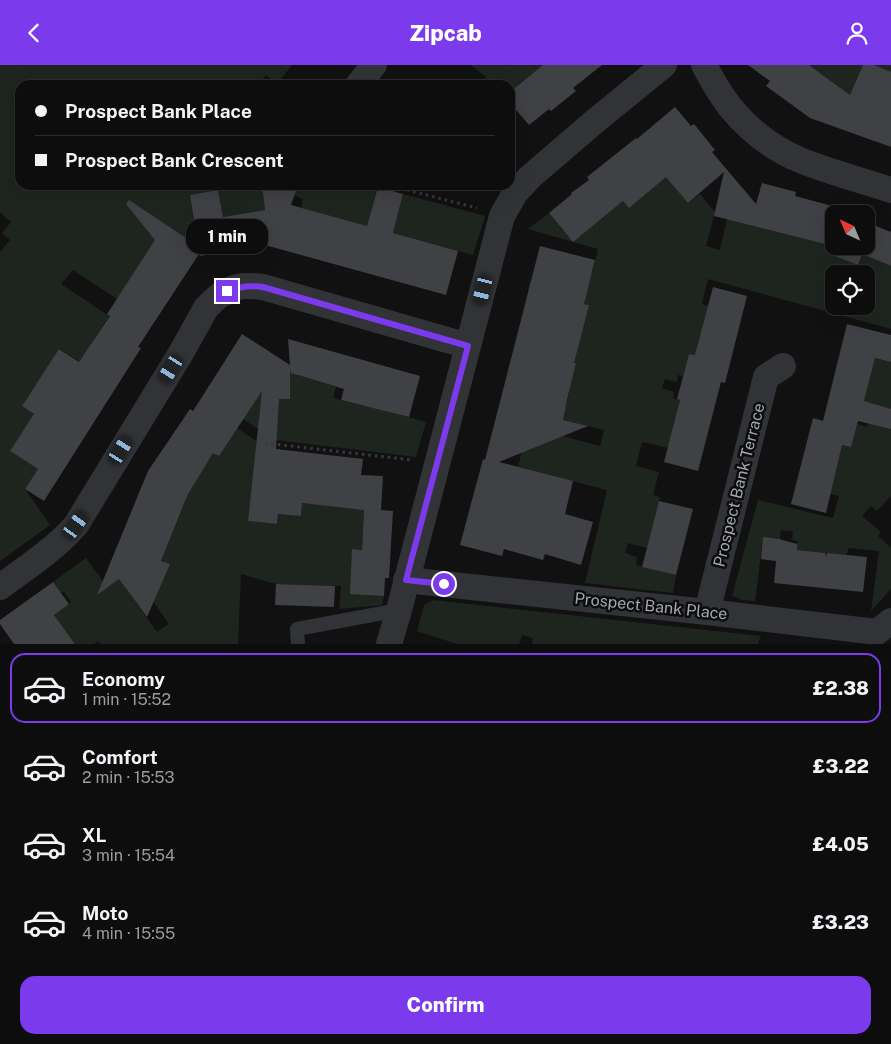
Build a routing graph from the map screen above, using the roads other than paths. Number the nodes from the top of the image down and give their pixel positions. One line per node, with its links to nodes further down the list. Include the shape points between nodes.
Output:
1 (374, 65): 4 (street)
2 (664, 65): 6 (street, via 515,193 502,216)
3 (704, 65): 5 (street, via 740,119 763,139 799,159)
4 (362, 80)
5 (891, 190)
6 (468, 346): 8 (street); 9 (street, via 263,287 243,286 227,291 206,309 76,525 49,552)
7 (783, 367): 11 (street, Prospect Bank Terrace, via 766,377)
8 (406, 580): 10 (street); 11 (street, Prospect Bank Place)
9 (0, 587)
10 (399, 609): 13 (lane, via 297,629); 14 (street)
11 (707, 612): 12 (street, Prospect Bank Place)
12 (879, 632)
13 (298, 644)
14 (389, 644)

